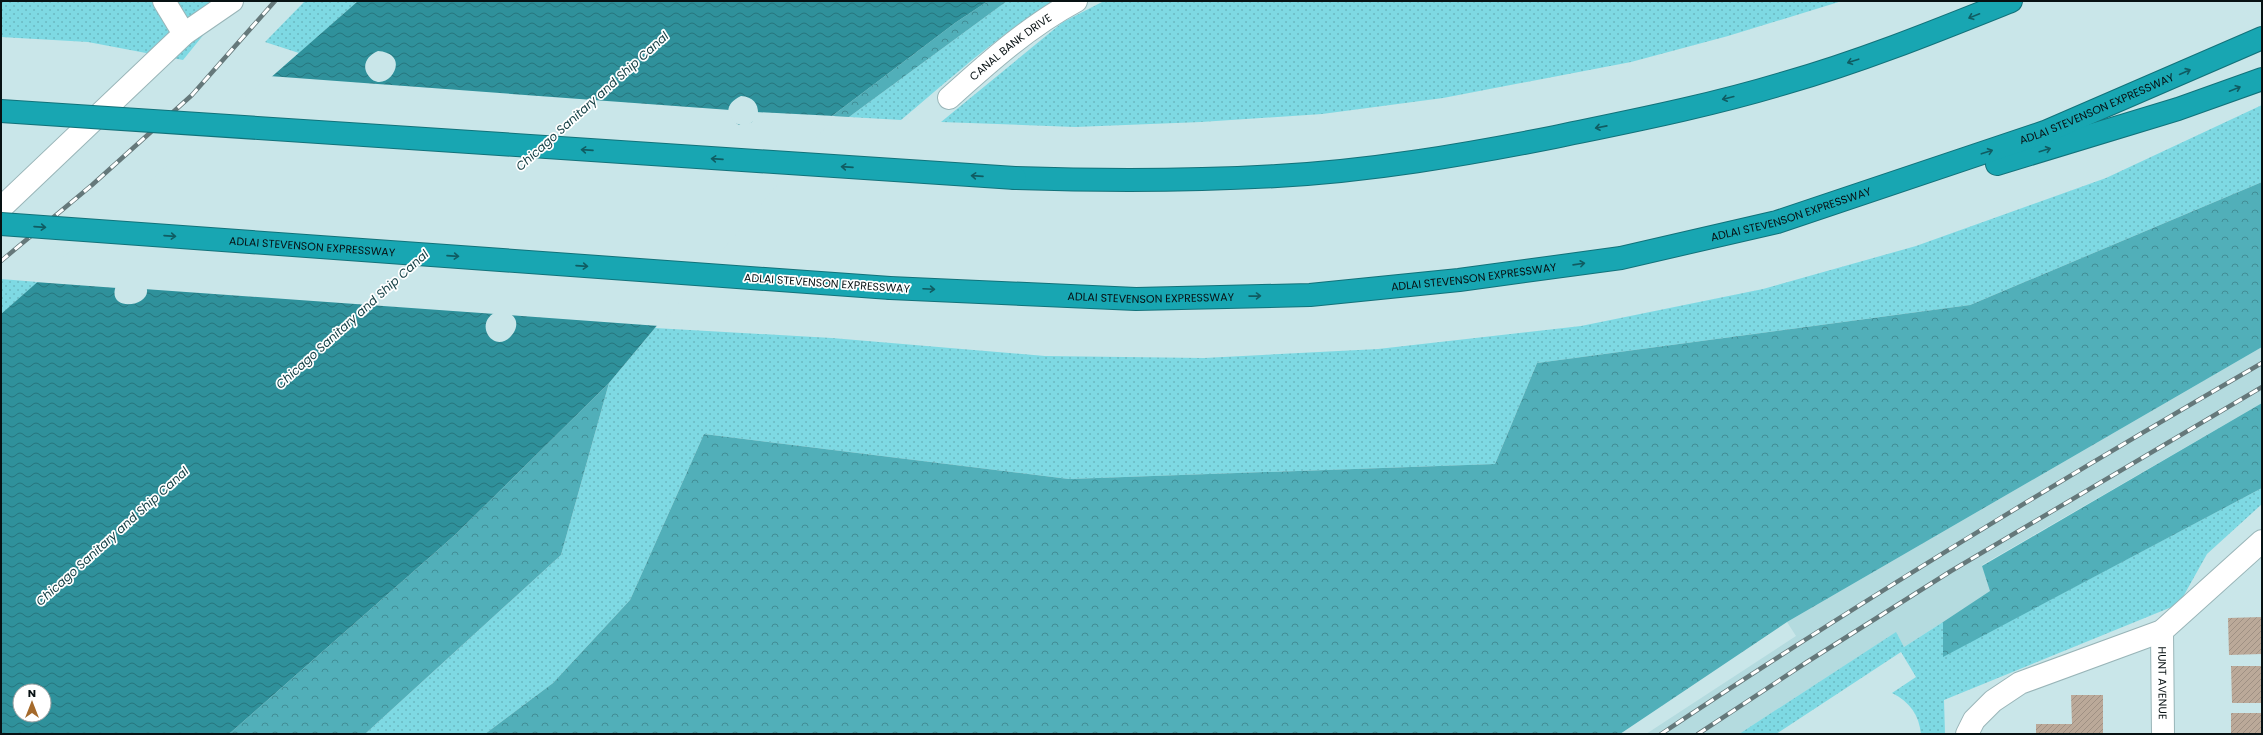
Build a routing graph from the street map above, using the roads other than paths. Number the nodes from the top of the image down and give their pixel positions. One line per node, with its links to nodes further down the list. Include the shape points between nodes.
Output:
1 (164, 1): 5 (street)
2 (232, 1): 5 (street)
3 (1076, 1): 8 (street, CANAL BANK DRIVE, via 1053,13)
4 (2011, 1): 9 (highway, one-way to 9, bridge, via 1912,41 1784,83 1663,115 1506,146 1392,164 1278,176 1134,182 1016,178)
5 (184, 34): 10 (street)
6 (2262, 38): 11 (highway, ADLAI STEVENSON EXPRESSWAY, one-way to 6, via 2046,132)
7 (2262, 79): 11 (highway, one-way to 7, via 1985,168 2178,109)
8 (949, 98)
9 (1, 111)
10 (1, 208)
11 (1778, 222): 12 (highway, ADLAI STEVENSON EXPRESSWAY, one-way to 11, bridge, via 890,288 1136,299 1310,295 1459,280 1621,258)
12 (1, 224)
13 (2262, 541): 14 (street)
14 (2162, 631): 15 (street, via 2020,683 1993,701 1974,720); 16 (street, HUNT AVENUE)
15 (1967, 734)
16 (2163, 734)

